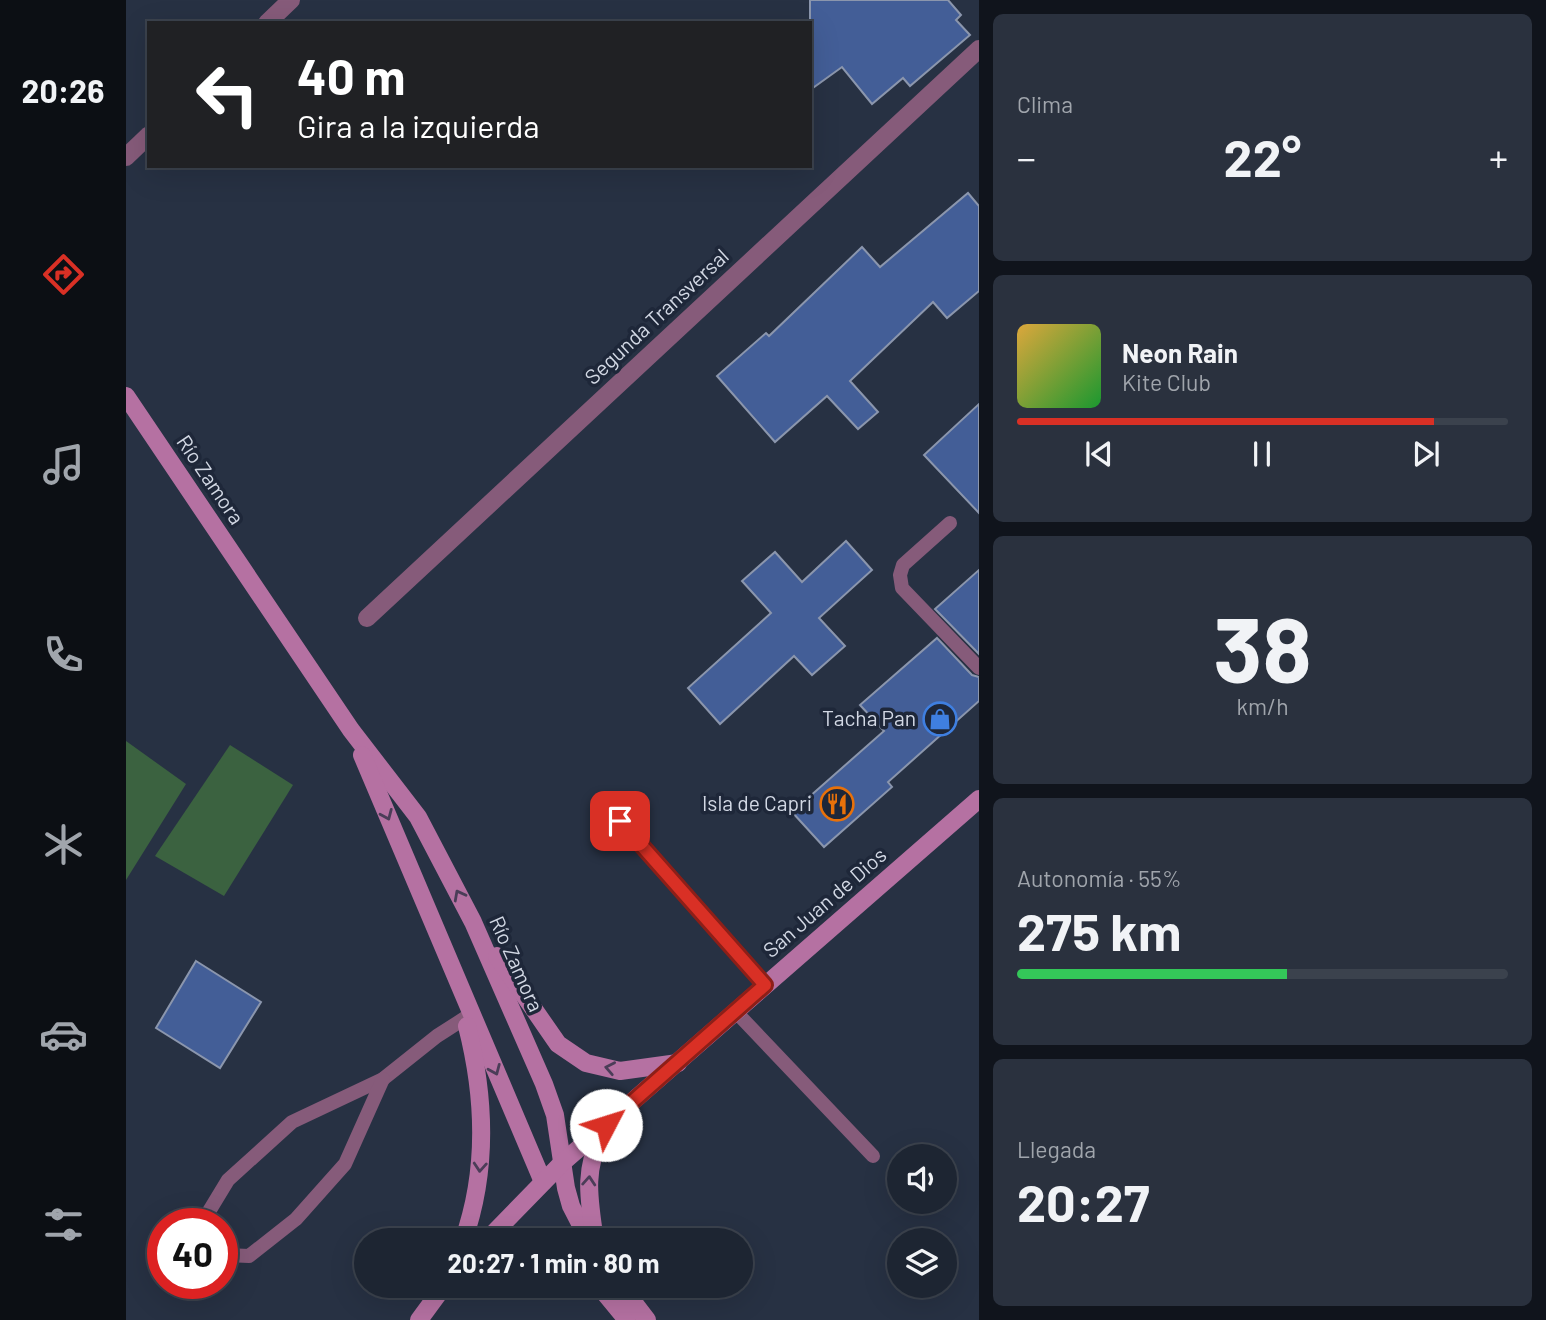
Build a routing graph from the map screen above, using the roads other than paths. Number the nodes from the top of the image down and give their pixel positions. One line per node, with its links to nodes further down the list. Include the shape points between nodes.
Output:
1 (291, 0): 2 (street)
2 (269, 21)
3 (979, 49): 8 (street, Segunda Transversal)
4 (147, 137): 5 (street)
5 (126, 157)
6 (126, 396): 10 (street, Río Zamora)
7 (950, 523): 9 (lane, via 903,565 902,589)
8 (367, 618)
9 (979, 668)
10 (351, 730): 13 (street, Río Zamora, one-way to 10, via 418,817); 14 (street, Río Zamora, one-way to 14)
11 (979, 799): 15 (street, San Juan de Dios)
12 (603, 801): 15 (lane)
13 (473, 922): 18 (street, one-way to 13, via 620,1071 586,1063 558,1044); 22 (street, Río Zamora, via 544,1084 555,1115)
14 (456, 979): 17 (street); 23 (street, Río Zamora, one-way to 23)
15 (765, 985): 16 (street, San Juan de Dios)
16 (736, 1012): 18 (street, San Juan de Dios); 21 (lane)
17 (466, 1018): 19 (lane); 25 (street, one-way to 25, via 477,1067 481,1143 480,1174)
18 (678, 1063): 20 (street, San Juan de Dios)
19 (383, 1079): 24 (lane, via 292,1122 228,1180); 29 (lane, via 345,1164 296,1219 250,1256)
20 (606, 1125): 22 (street, San Juan de Dios); 28 (street, one-way to 20, via 587,1184 594,1149)
21 (873, 1157)
22 (562, 1163): 23 (street, San Juan de Dios); 27 (street, Río Zamora, via 571,1206)
23 (543, 1182): 26 (street, San Juan de Dios)
24 (211, 1208)
25 (468, 1228)
26 (499, 1228)
27 (582, 1228)
28 (593, 1228)
29 (238, 1256)
30 (435, 1298): 33 (street)
31 (609, 1298): 34 (street)
32 (630, 1298): 35 (street)
33 (419, 1320)
34 (627, 1320)
35 (647, 1320)

